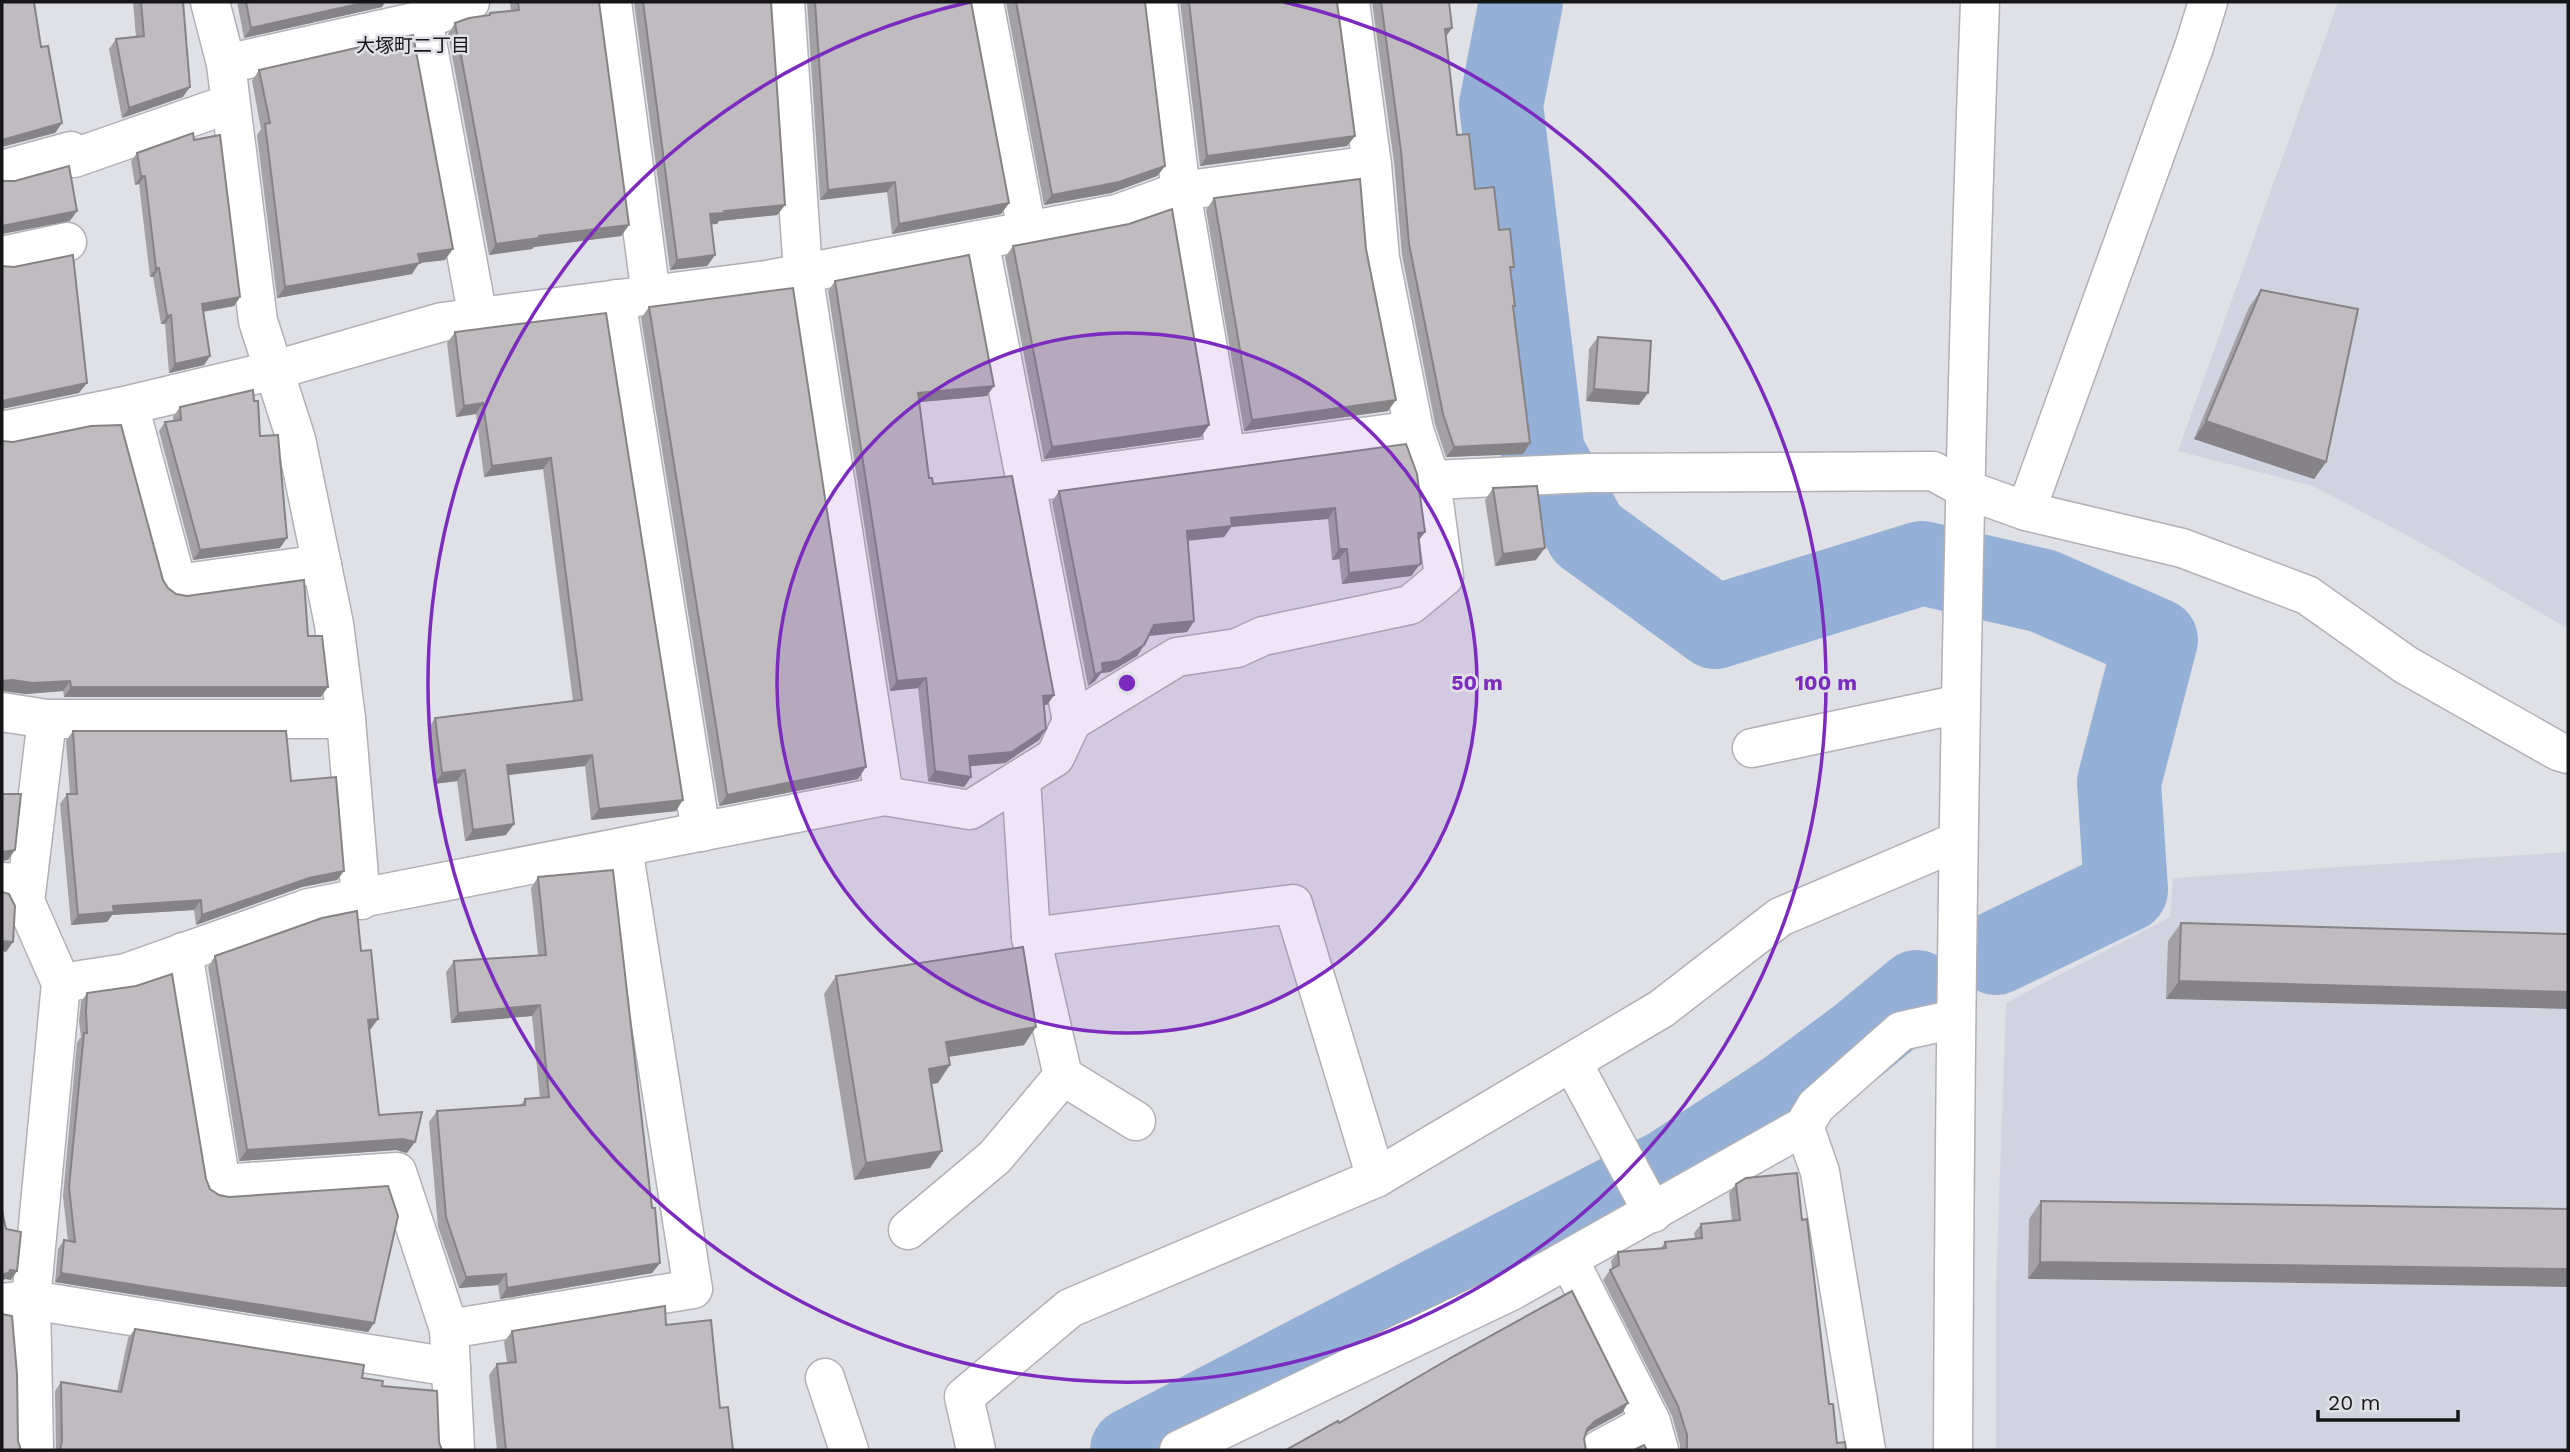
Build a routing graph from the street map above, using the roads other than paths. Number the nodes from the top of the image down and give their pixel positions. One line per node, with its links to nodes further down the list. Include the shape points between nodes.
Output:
1 (210, 2): 11 (street)
2 (470, 2): 10 (street)
3 (612, 2): 21 (street)
4 (785, 2): 20 (street)
5 (984, 2): 16 (street)
6 (1158, 2): 15 (street)
7 (1350, 2): 13 (street)
8 (1979, 2): 30 (street)
9 (2208, 2): 31 (street)
10 (423, 20): 11 (street); 22 (street)
11 (226, 64): 12 (street)
12 (229, 104): 14 (street, via 74,158 71,151); 23 (street, via 258,321)
13 (1372, 166): 15 (street); 25 (street, via 1381,258)
14 (2, 170)
15 (1181, 191): 16 (street, via 1116,214); 27 (street)
16 (1027, 231): 17 (street)
17 (979, 240): 20 (street); 29 (street)
18 (67, 242): 19 (street)
19 (2, 256)
20 (803, 273): 21 (street); 41 (street)
21 (634, 297): 22 (street); 42 (street)
22 (478, 318): 23 (street, via 442,322)
23 (275, 370): 24 (street); 32 (street, via 296,439)
24 (130, 405): 26 (street); 32 (street, via 177,584)
25 (1414, 430): 27 (street); 28 (street)
26 (2, 431)
27 (1226, 456): 29 (street)
28 (1431, 480): 30 (street, via 1589,473 1933,471); 37 (street, via 1444,577 1410,605 1263,636 1237,648 1177,657)
29 (1026, 483): 37 (street)
30 (1966, 490): 31 (street); 33 (street)
31 (2026, 511): 39 (street, via 2182,548 2307,595 2406,664)
32 (322, 564): 36 (street)
33 (1959, 704): 38 (street); 43 (street)
34 (2, 712): 35 (street)
35 (47, 719): 36 (street); 45 (street)
36 (346, 719): 46 (street)
37 (1072, 721): 40 (street, via 1055,757)
38 (1752, 748)
39 (2568, 754)
40 (1021, 779): 41 (street, via 970,810); 47 (street)
41 (884, 796): 42 (street)
42 (701, 832): 44 (street)
43 (1958, 841): 50 (street); 51 (street, via 1780,917 1661,1009)
44 (623, 848): 46 (street); 60 (street, via 693,1289)
45 (13, 892): 49 (street)
46 (361, 900): 48 (street, via 309,908)
47 (1031, 937): 52 (street); 55 (street, via 1293,904)
48 (183, 953): 49 (street, via 126,973); 60 (street, via 221,1184 397,1172)
49 (61, 983): 59 (street)
50 (1955, 1019): 54 (street, via 1901,1031 1816,1105); 71 (street)
51 (1572, 1062): 55 (street); 56 (street)
52 (1063, 1076): 53 (street); 57 (street, via 995,1157)
53 (1136, 1121)
54 (1804, 1126): 56 (street); 70 (street, via 1820,1172)
55 (1376, 1178): 67 (street, via 1070,1308 964,1397)
56 (1653, 1213): 58 (street)
57 (908, 1230)
58 (1569, 1259): 63 (street); 68 (street)
59 (16, 1301): 61 (street); 64 (street)
60 (449, 1329): 61 (street)
61 (451, 1367): 65 (street)
62 (825, 1378): 66 (street)
63 (1655, 1436): 69 (street)
64 (34, 1450)
65 (455, 1450)
66 (849, 1450)
67 (976, 1450)
68 (1179, 1450)
69 (1599, 1450)
70 (1866, 1450)
71 (1953, 1450)

